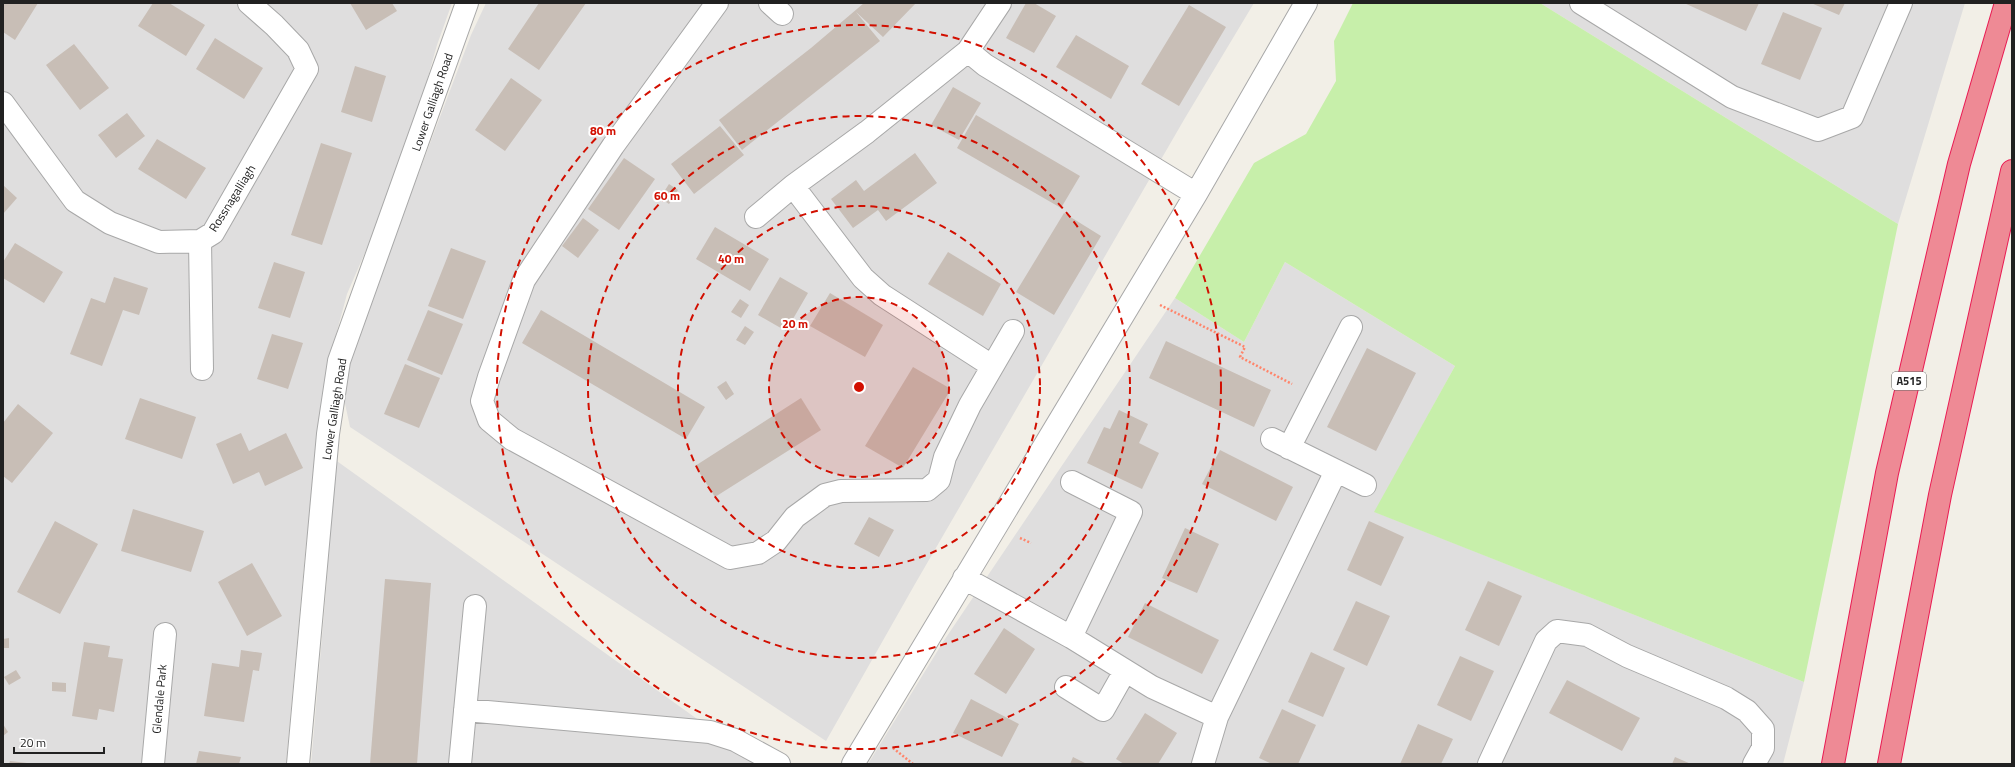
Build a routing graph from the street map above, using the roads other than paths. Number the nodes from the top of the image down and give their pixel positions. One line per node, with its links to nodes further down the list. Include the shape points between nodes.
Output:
1 (249, 3): 15 (street, Rossnagalliagh, via 298,50 307,69 213,233)
2 (467, 3): 32 (street, Lower Galliagh Road, via 340,361 328,434)
3 (717, 3): 18 (street, via 613,146 524,280 482,401 489,420 512,439 730,558 758,553 776,542 794,517 824,494 842,491 927,490 939,480 945,457)
4 (1000, 3): 9 (street)
5 (1306, 3): 13 (street)
6 (1581, 3): 7 (street, via 1732,97 1818,130 1852,117)
7 (1901, 3)
8 (2006, 3): 39 (highway, A515, via 1959,164 1887,473)
9 (968, 51): 12 (street, via 867,132); 13 (street, via 985,65)
10 (3, 103): 15 (street, Rossnagalliagh, via 75,201 110,223 159,242)
11 (2012, 171): 40 (highway, via 1940,495)
12 (793, 186): 14 (street); 18 (street, via 863,278 882,296)
13 (1196, 194): 23 (street)
14 (756, 218)
15 (200, 241): 19 (street)
16 (1352, 327): 20 (street, via 1315,396 1280,444)
17 (1013, 331): 18 (street)
18 (992, 366)
19 (202, 369)
20 (1336, 471): 22 (street); 30 (street)
21 (1072, 482): 26 (street, via 1130,512)
22 (1365, 485)
23 (964, 578): 26 (street); 35 (street)
24 (475, 606): 29 (street)
25 (165, 634): 31 (street, Glendale Park)
26 (1071, 637): 27 (street)
27 (1125, 671): 28 (street, via 1103,710); 30 (street, via 1152,687)
28 (1066, 687)
29 (465, 710): 33 (street); 34 (street, via 710,732 735,740)
30 (1218, 717): 36 (street)
31 (152, 764)
32 (298, 764)
33 (460, 764)
34 (779, 764)
35 (853, 764)
36 (1203, 764)
37 (1488, 764): 38 (street, via 1546,641 1557,631 1587,635 1627,656 1726,698 1748,711 1763,729 1763,748)
38 (1754, 764)
39 (1833, 764)
40 (1889, 764)

